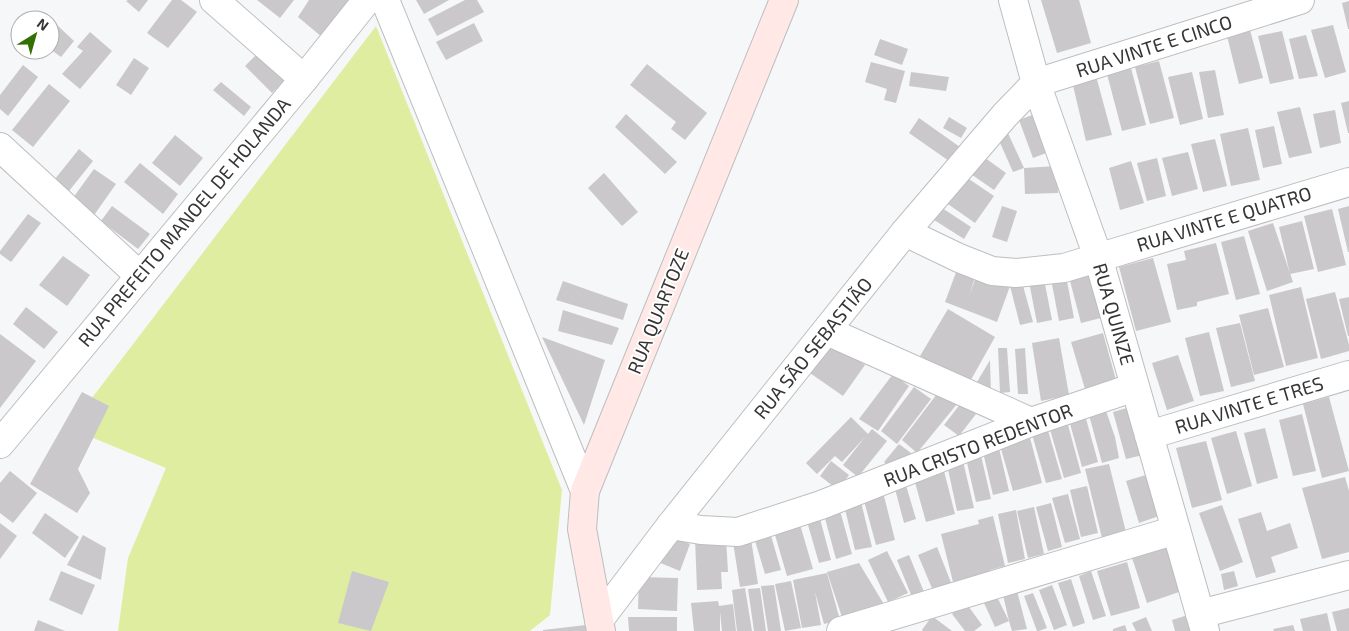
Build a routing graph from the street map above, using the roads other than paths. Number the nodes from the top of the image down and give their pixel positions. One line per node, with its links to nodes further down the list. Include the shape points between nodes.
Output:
1 (214, 0): 7 (street)
2 (367, 0): 7 (street, RUA PREFEITO MANOEL DE HOLANDA)
3 (385, 0): 20 (street)
4 (784, 0): 20 (street, RUA QUARTOZE)
5 (1013, 0): 8 (street, RUA QUINZE)
6 (1300, 0): 8 (street, RUA VINTE E CINCO)
7 (304, 79): 13 (street, RUA PREFEITO MANOEL DE HOLANDA)
8 (1036, 84): 11 (street, RUA SÃO SEBASTIÃO, via 1005,115); 12 (street, RUA QUINZE)
9 (0, 147): 13 (street)
10 (1349, 182): 12 (street, RUA VINTE E QUATRO)
11 (905, 232): 12 (street, RUA VINTE E QUATRO, via 992,271 1050,270); 14 (street, RUA SÃO SEBASTIÃO)
12 (1098, 257): 16 (street, RUA QUINZE)
13 (140, 276): 19 (street, RUA PREFEITO MANOEL DE HOLANDA)
14 (827, 331): 17 (street); 21 (street, RUA SÃO SEBASTIÃO)
15 (1349, 375): 18 (street, RUA VINTE E TRES)
16 (1136, 387): 17 (street, RUA CRISTO REDENTOR); 18 (street, RUA QUINZE)
17 (1031, 422): 21 (street, RUA CRISTO REDENTOR, via 821,506 738,532)
18 (1149, 435): 22 (street, RUA QUINZE)
19 (0, 444)
20 (585, 492): 25 (street, RUA QUARTOZE, via 582,528)
21 (671, 525): 25 (street, RUA SÃO SEBASTIÃO)
22 (1176, 530): 24 (street, RUA QUINZE); 26 (street)
23 (1349, 575): 24 (street)
24 (1203, 622)
25 (600, 625)
26 (842, 631)

